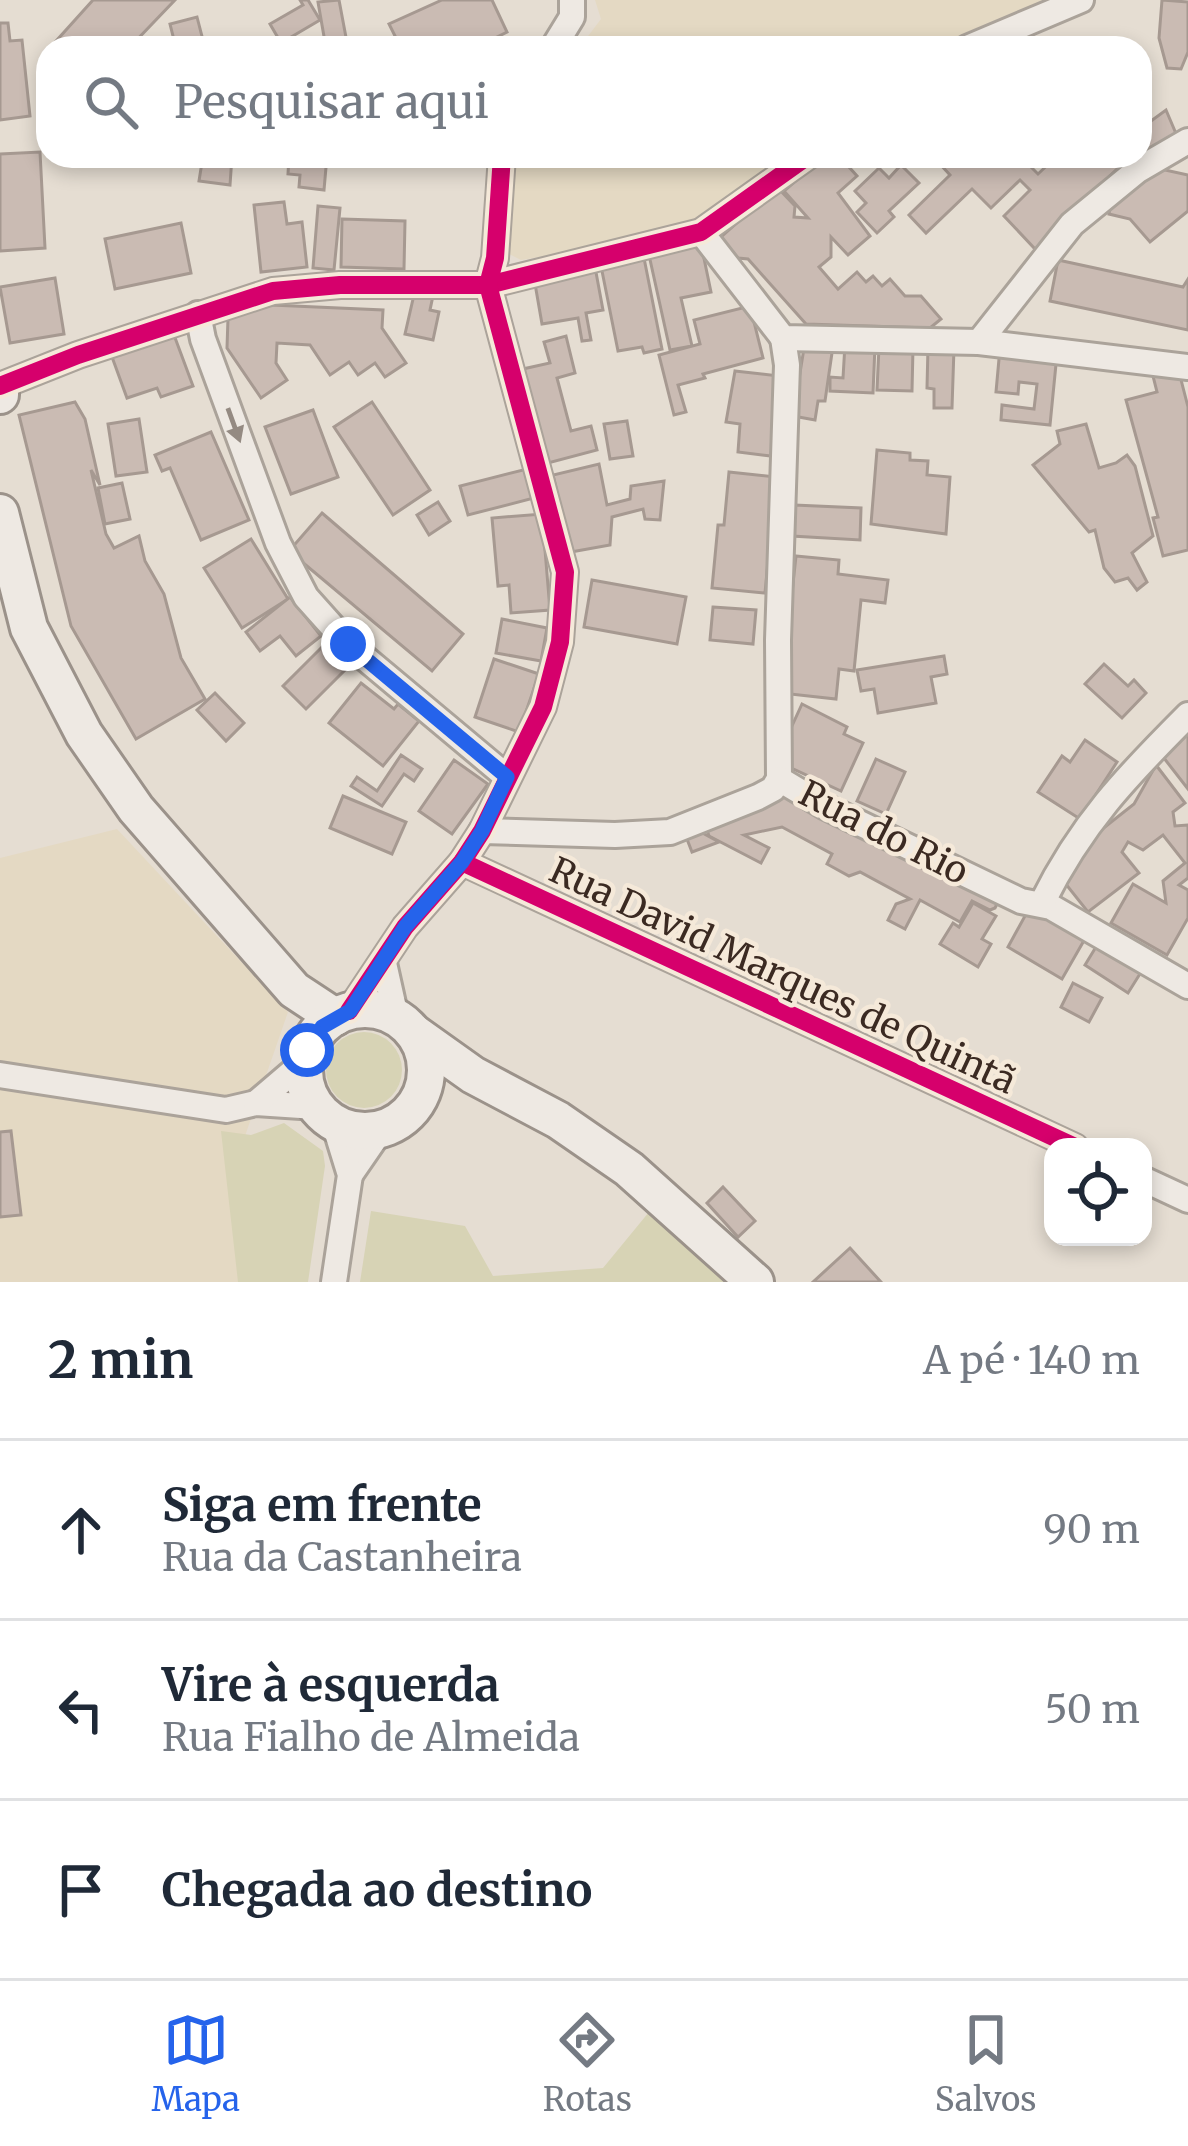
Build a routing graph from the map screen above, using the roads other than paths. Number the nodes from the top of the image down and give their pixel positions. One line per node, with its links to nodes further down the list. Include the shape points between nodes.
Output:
1 (572, 0): 3 (street)
2 (1081, 0): 4 (street)
3 (560, 36)
4 (996, 36)
5 (1188, 141): 6 (street)
6 (1152, 162)
7 (501, 168): 11 (street)
8 (791, 168): 10 (street)
9 (1141, 168): 14 (street, via 1072,224)
10 (701, 232): 11 (street); 13 (street)
11 (488, 285): 12 (street, via 272,290); 19 (street, via 565,572 554,675)
12 (197, 314): 16 (street); 19 (street, one-way to 19, via 278,543 306,596 348,644)
13 (783, 338): 14 (street); 20 (street, Rua do Rio)
14 (979, 342): 15 (street)
15 (1188, 367)
16 (0, 391)
17 (0, 513): 27 (street, via 29,628 84,734 136,809)
18 (1188, 715): 23 (street, via 1102,804)
19 (507, 777): 21 (street)
20 (779, 778): 21 (street, via 758,797 670,832); 23 (street, Rua do Rio, via 1021,901)
21 (482, 831): 22 (street)
22 (462, 862): 24 (street); 34 (street, Rua David Marques de Quintã)
23 (1042, 903): 25 (street, Rua do Rio)
24 (384, 963): 26 (street); 27 (street)
25 (1188, 986)
26 (405, 1025): 27 (street, via 365,1009); 29 (street); 30 (street, via 426,1062)
27 (325, 1032): 31 (street); 32 (street, via 308,1094)
28 (0, 1075): 31 (street, via 226,1109)
29 (473, 1076): 30 (street); 39 (street, via 629,1169)
30 (422, 1093): 33 (street, via 406,1116)
31 (256, 1103): 32 (street)
32 (325, 1115): 33 (street, via 349,1130); 35 (street)
33 (381, 1130): 35 (street)
34 (1056, 1138)
35 (350, 1175): 38 (street)
36 (1152, 1183): 37 (street)
37 (1188, 1200)
38 (334, 1282)
39 (755, 1282)

